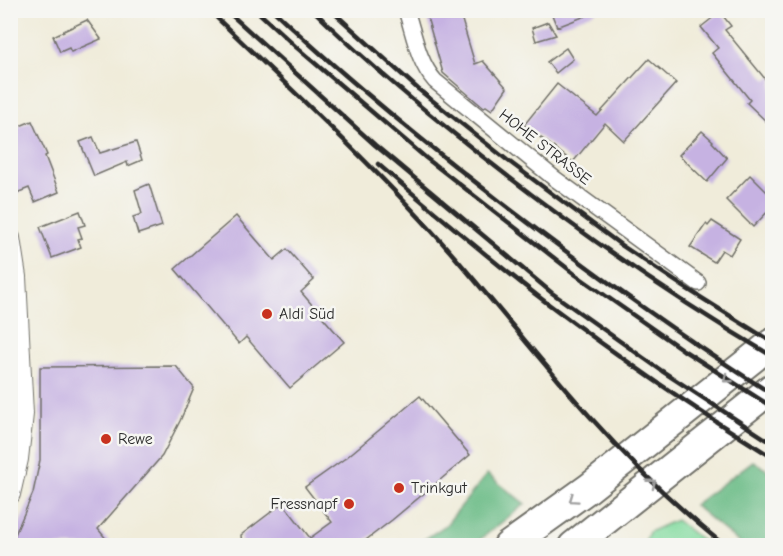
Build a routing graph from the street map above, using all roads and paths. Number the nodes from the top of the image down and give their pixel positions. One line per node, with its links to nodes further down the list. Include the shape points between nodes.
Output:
1 (406, 10): 3 (street, HOHE STRASSE, via 423,63 435,81 554,178)
2 (10, 238): 6 (street, via 16,277 23,414)
3 (698, 283)
4 (772, 343): 7 (highway, one-way to 7, via 589,488)
5 (772, 388): 8 (highway, one-way to 5)
6 (10, 494)
7 (508, 546)
8 (573, 546)

